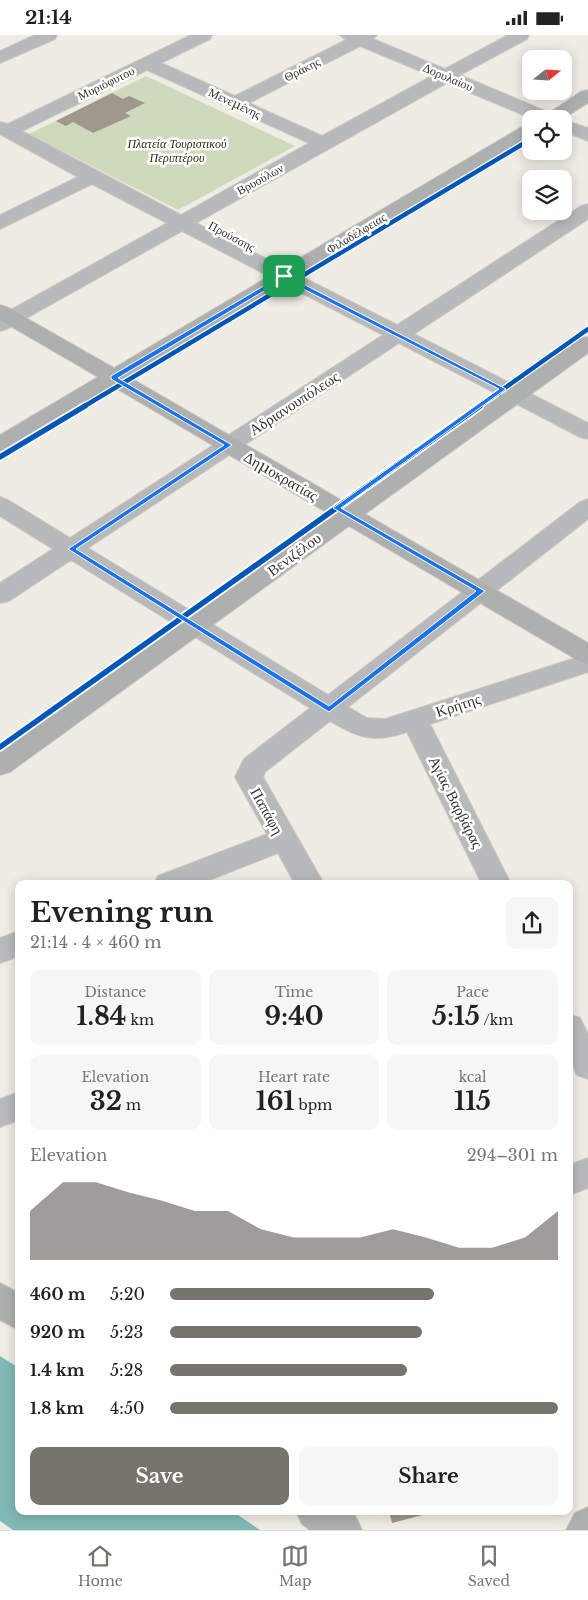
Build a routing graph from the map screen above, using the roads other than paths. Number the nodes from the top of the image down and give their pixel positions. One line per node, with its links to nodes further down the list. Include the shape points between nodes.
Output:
1 (49, 35): 5 (street)
2 (204, 35): 6 (street, Μυριόφυτου)
3 (521, 35): 7 (street, Βρυούλων)
4 (358, 37): 7 (street, Δορυλαίου); 9 (street, Θράκης)
5 (0, 58)
6 (148, 63): 9 (street, Μενεμένης); 14 (street, Μυριόφυτου)
7 (446, 76): 10 (street, Δορυλαίου); 16 (street, Βρυούλων)
8 (588, 95): 11 (street)
9 (235, 103): 16 (street, Μενεμένης)
10 (527, 110)
11 (564, 110)
12 (572, 128): 15 (street)
13 (522, 134): 21 (street, Φιλαδέλφειας)
14 (6, 135): 17 (street, Προύσσης)
15 (588, 135)
16 (323, 143): 20 (street, Βρυούλων)
17 (92, 177): 19 (street); 20 (street, Προύσσης)
18 (588, 210): 23 (street, Αδριανουπόλεως)
19 (0, 223)
20 (182, 223): 21 (street, Προύσσης); 22 (street, Βρυούλων)
21 (284, 276): 23 (street, Προύσσης); 25 (street, Φιλαδέλφειας)
22 (4, 318): 25 (street, Δημοκρατίας)
23 (399, 335): 26 (street, Προύσσης); 29 (street, Αδριανουπόλεως)
24 (588, 343): 26 (street, Βενιζέλου)
25 (113, 378): 28 (street, Φιλαδέλφειας); 29 (street, Δημοκρατίας)
26 (515, 395): 27 (street, Προύσσης); 32 (street, Βενιζέλου)
27 (588, 432)
28 (0, 445)
29 (228, 445): 32 (street, Δημοκρατίας); 33 (street, Αδριανουπόλεως)
30 (0, 505): 33 (street, Κρήτης)
31 (588, 507): 34 (street)
32 (348, 515): 34 (street, Δημοκρατίας); 36 (street, Βενιζέλου)
33 (71, 549): 35 (street, Αδριανουπόλεως); 36 (street, Κρήτης)
34 (481, 591): 37 (street, Δημοκρατίας); 39 (street)
35 (0, 595)
36 (194, 625): 39 (street, Κρήτης); 41 (street, Βενιζέλου)
37 (588, 655)
38 (588, 663): 40 (street, Κρήτης)
39 (329, 709): 40 (street, Κρήτης, via 362,728 375,730); 42 (street, Παπάφη, via 254,766 249,777)
40 (414, 719): 45 (street, Αγίας Βαρβάρας)
41 (0, 765)
42 (283, 839): 43 (street); 44 (street, Παπάφη)
43 (178, 880)
44 (308, 880)
45 (495, 880)
46 (15, 945): 47 (street)
47 (0, 951)
48 (574, 1027): 49 (street)
49 (588, 1065)
50 (15, 1107): 51 (street)
51 (0, 1113)
52 (588, 1173): 53 (street)
53 (573, 1179)
54 (0, 1300): 55 (street)
55 (15, 1310)
56 (321, 1515): 58 (street)
57 (588, 1526): 59 (street)
58 (343, 1530)
59 (585, 1530)

